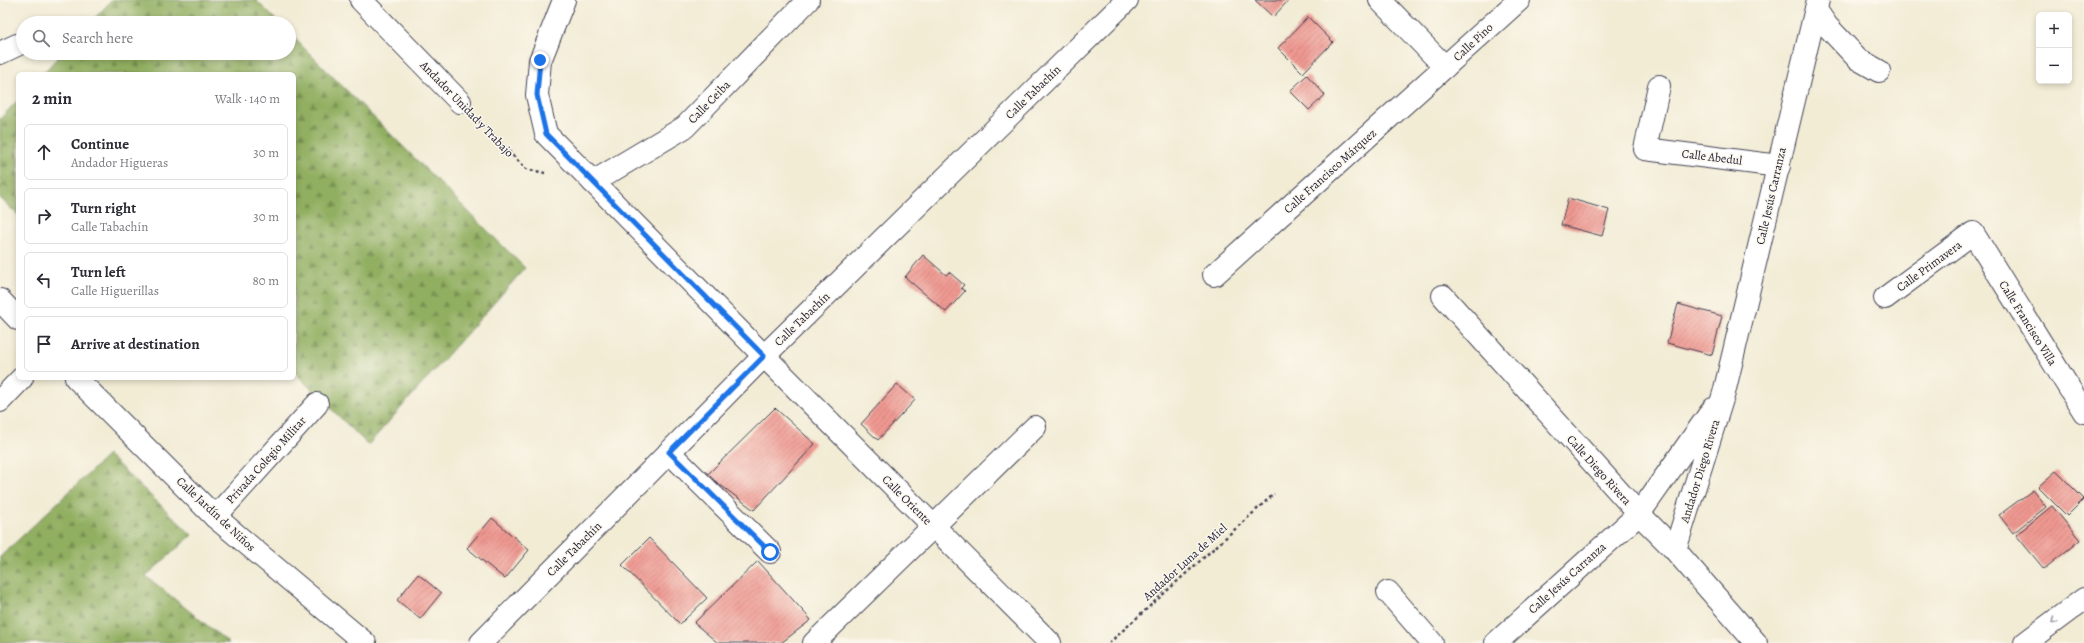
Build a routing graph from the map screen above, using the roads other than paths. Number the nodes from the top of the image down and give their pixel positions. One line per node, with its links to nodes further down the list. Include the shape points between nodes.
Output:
1 (361, 0): 11 (street, Andador Unidad y Trabajo)
2 (564, 0): 13 (street, Calle Oriente, via 540,60 537,95 546,134)
3 (808, 0): 13 (street, Calle Ceiba, via 685,127)
4 (1127, 0): 20 (street, Calle Tabachín)
5 (1380, 0): 8 (street)
6 (1519, 0): 8 (street, Calle Pino)
7 (1817, 5): 9 (street, via 1827,26 1858,59); 12 (street, Calle Jesús Carranza)
8 (1445, 67): 15 (street, Calle Francisco Márquez)
9 (1879, 71)
10 (1659, 86): 12 (street, Calle Abedul, via 1645,149)
11 (460, 102)
12 (1778, 166): 23 (street, Calle Jesús Carranza)
13 (593, 182): 20 (street, Calle Oriente)
14 (1973, 234): 17 (street, Calle Primavera); 26 (street, Calle Francisco Villa)
15 (1214, 275)
16 (1443, 296): 29 (street, Calle Diego Rivera)
17 (1884, 298)
18 (0, 300): 19 (street)
19 (16, 317)
20 (764, 356): 28 (street, Calle Tabachín); 31 (street, Calle Oriente)
21 (20, 380): 24 (street)
22 (78, 380): 30 (street, Calle Jardín de Niños)
23 (1724, 393): 29 (street, Calle Jesús Carranza); 32 (street, Andador Diego Rivera)
24 (0, 401)
25 (317, 404): 30 (street, Privada Colegio Militar)
26 (2084, 412)
27 (1035, 427): 31 (street)
28 (669, 452): 33 (street); 37 (street, Calle Tabachín)
29 (1639, 514): 32 (street, Calle Diego Rivera); 41 (street, Calle Jesús Carranza)
30 (216, 517): 36 (street, Calle Jardín de Niños)
31 (934, 526): 38 (street); 39 (street, Calle Oriente)
32 (1675, 550): 42 (street, Calle Diego Rivera)
33 (770, 552)
34 (1388, 592): 40 (street)
35 (2084, 599): 43 (street, one-way to 43)
36 (364, 643)
37 (481, 643)
38 (814, 643)
39 (1050, 643)
40 (1432, 643)
41 (1496, 643)
42 (1756, 643)
43 (2025, 643)

